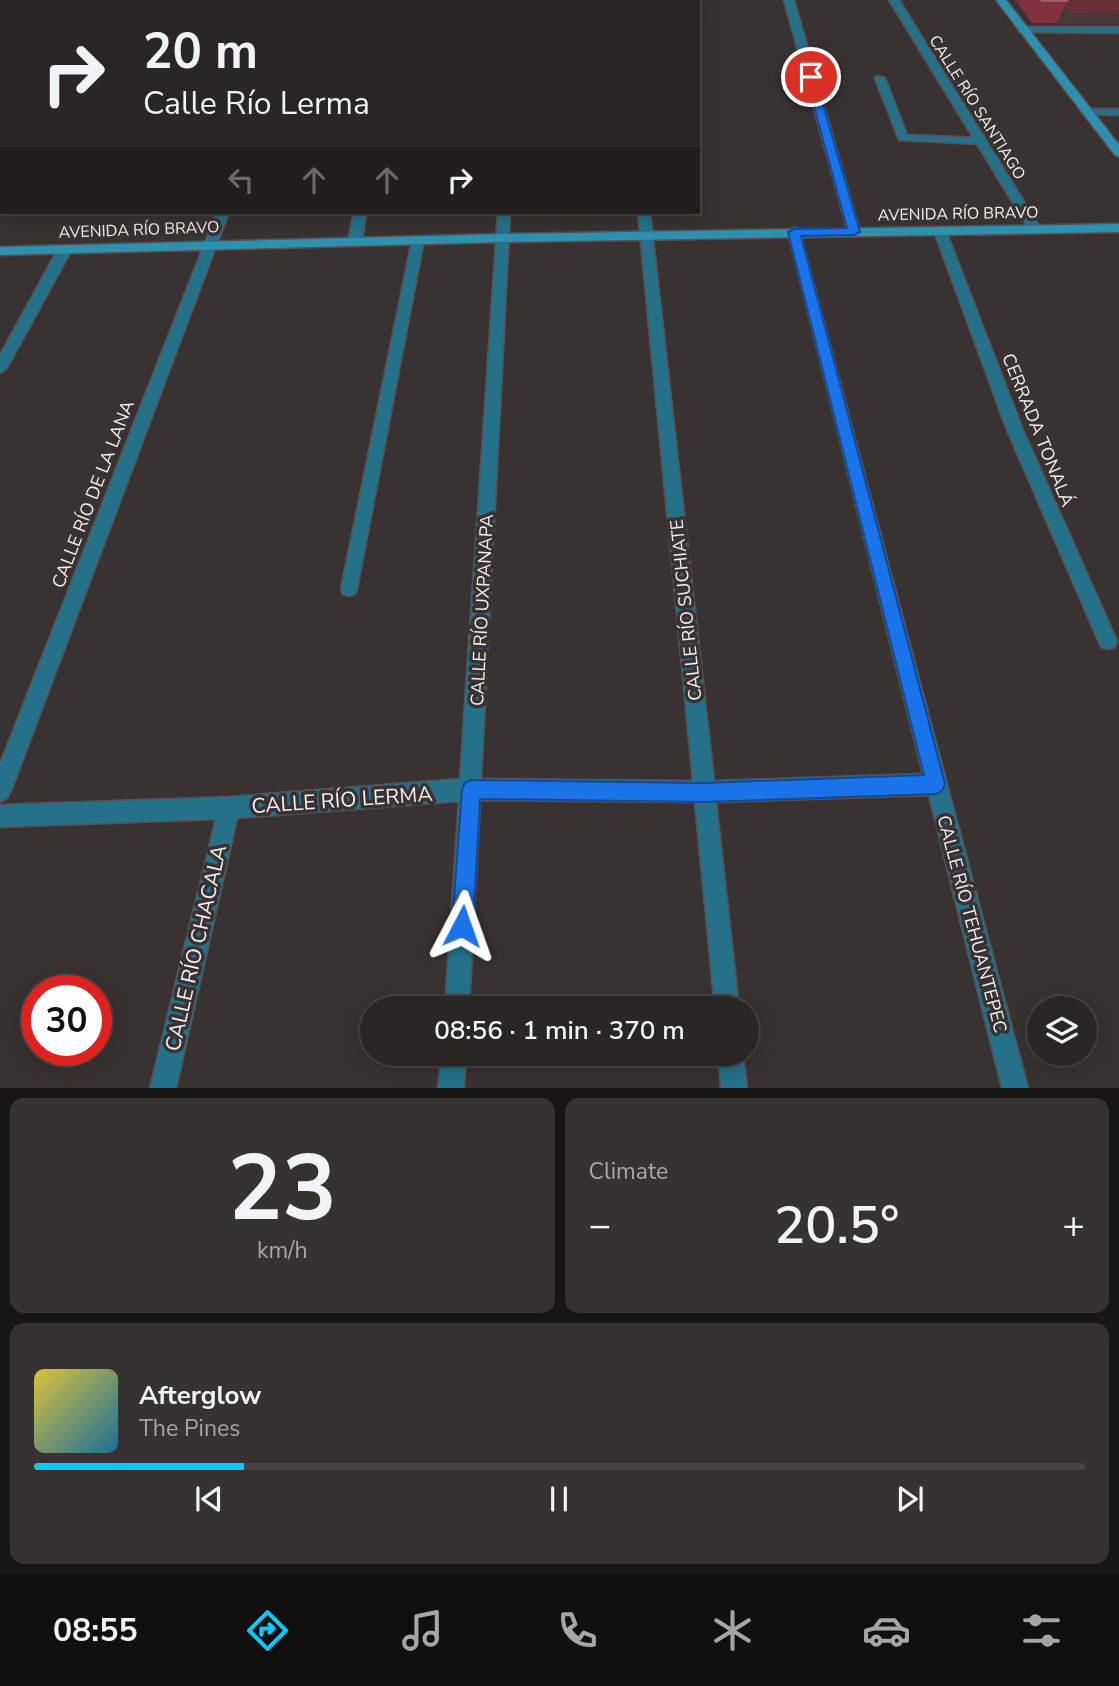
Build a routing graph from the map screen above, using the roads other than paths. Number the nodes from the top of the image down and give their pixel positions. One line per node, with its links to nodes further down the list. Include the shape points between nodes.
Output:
1 (789, 0): 19 (street)
2 (894, 0): 9 (street, CALLE RÍO SANTIAGO)
3 (1001, 0): 4 (main road)
4 (1023, 30): 5 (street); 7 (main road)
5 (1119, 30)
6 (880, 78): 9 (lane, via 903,138)
7 (1087, 112): 8 (street); 10 (main road)
8 (1119, 112)
9 (979, 141): 16 (street, CALLE RÍO SANTIAGO)
10 (1119, 153)
11 (222, 214): 24 (street, CALLE RÍO DE LA LANA)
12 (360, 214): 23 (street)
13 (504, 214): 21 (street, CALLE RÍO UXPANAPA)
14 (643, 214): 20 (street, CALLE RÍO SUCHIATE)
15 (1119, 228): 16 (main road, AVENIDA RÍO BRAVO)
16 (1035, 229): 17 (main road, AVENIDA RÍO BRAVO)
17 (940, 231): 19 (main road, AVENIDA RÍO BRAVO); 29 (street, CERRADA TONALÁ, via 1015,430)
18 (794, 232): 19 (main road, AVENIDA RÍO BRAVO); 20 (main road, AVENIDA RÍO BRAVO); 30 (street, CALLE RÍO TEHUANTEPEC)
19 (854, 232)
20 (647, 235): 21 (main road, AVENIDA RÍO BRAVO); 33 (street, CALLE RÍO SUCHIATE)
21 (504, 238): 22 (main road, AVENIDA RÍO BRAVO); 31 (street, CALLE RÍO UXPANAPA)
22 (418, 240): 23 (main road, AVENIDA RÍO BRAVO); 28 (lane)
23 (355, 241): 24 (main road, AVENIDA RÍO BRAVO)
24 (212, 245): 25 (main road, AVENIDA RÍO BRAVO); 32 (street, CALLE RÍO DE LA LANA)
25 (65, 249): 26 (main road, AVENIDA RÍO BRAVO); 27 (street)
26 (0, 251)
27 (0, 368)
28 (349, 589)
29 (1108, 641)
30 (936, 784): 33 (street, CALLE RÍO LERMA); 43 (street, CALLE RÍO TEHUANTEPEC)
31 (471, 789): 33 (street, CALLE RÍO LERMA); 34 (street, CALLE RÍO LERMA); 36 (street, CALLE RÍO UXPANAPA)
32 (0, 791)
33 (705, 792): 37 (street, CALLE RÍO SUCHIATE)
34 (229, 808): 35 (street, CALLE RÍO LERMA); 40 (street, CALLE RÍO CHACALA)
35 (0, 816)
36 (458, 996)
37 (726, 996)
38 (453, 1066): 41 (street)
39 (732, 1066): 42 (street)
40 (163, 1087)
41 (451, 1087)
42 (734, 1087)
43 (1015, 1087)

